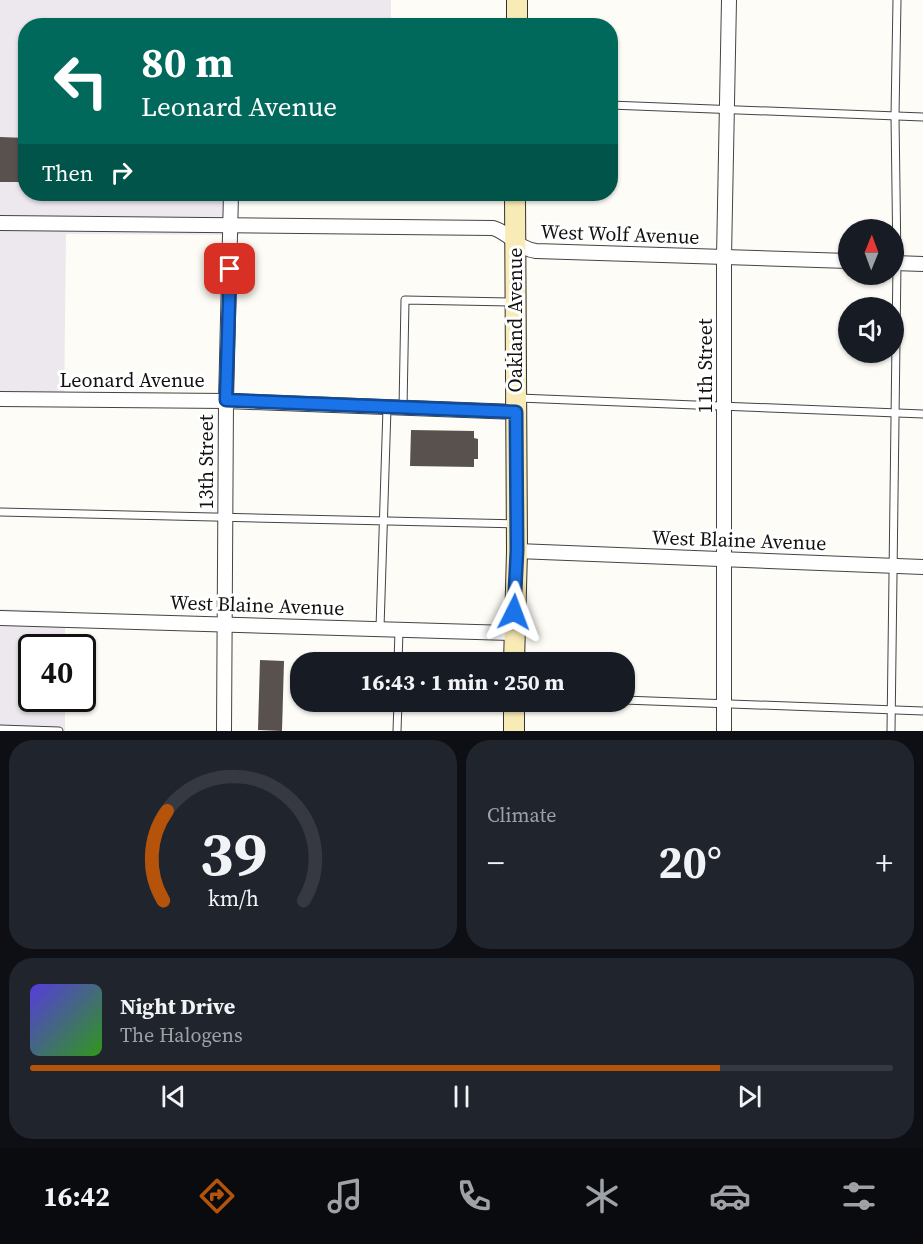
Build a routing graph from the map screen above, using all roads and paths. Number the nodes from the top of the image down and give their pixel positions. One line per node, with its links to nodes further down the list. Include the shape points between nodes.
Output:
1 (517, 0): 4 (street)
2 (729, 0): 6 (street, 11th Street)
3 (897, 0): 7 (lane)
4 (517, 18)
5 (618, 105): 6 (lane)
6 (727, 109): 7 (lane); 15 (street, 11th Street)
7 (895, 116): 8 (lane); 11 (lane)
8 (923, 117)
9 (231, 201): 13 (street, 13th Street)
10 (515, 201): 14 (street, Oakland Avenue)
11 (895, 219)
12 (0, 223): 13 (street, West Wolf Avenue)
13 (231, 225): 14 (street, West Wolf Avenue, via 493,228); 22 (street, 13th Street)
14 (515, 241): 15 (street, West Wolf Avenue, via 536,251); 20 (street, Oakland Avenue)
15 (724, 257): 16 (street, West Wolf Avenue); 26 (street, 11th Street)
16 (838, 261)
17 (904, 263): 18 (street)
18 (923, 264)
19 (895, 285): 27 (lane)
20 (515, 302): 23 (street, Oakland Avenue); 25 (lane, via 405,300)
21 (0, 399): 22 (street, Leonard Avenue)
22 (226, 400): 24 (street, Leonard Avenue); 30 (street, 13th Street)
23 (516, 405): 25 (street, Leonard Avenue); 26 (lane); 32 (street, Oakland Avenue)
24 (387, 408): 25 (street, Leonard Avenue); 31 (lane)
25 (403, 408)
26 (724, 408): 27 (lane); 34 (street, 11th Street)
27 (893, 413): 28 (lane); 35 (lane)
28 (923, 414)
29 (0, 512): 30 (lane)
30 (225, 517): 31 (lane); 38 (street, 13th Street)
31 (383, 521): 32 (lane); 39 (lane)
32 (517, 524): 33 (street, Oakland Avenue)
33 (517, 550): 34 (street, West Blaine Avenue); 41 (street, Oakland Avenue)
34 (725, 559): 35 (street, West Blaine Avenue); 45 (street, 11th Street)
35 (894, 566): 36 (street, West Blaine Avenue); 46 (lane)
36 (923, 567)
37 (0, 618): 38 (street, West Blaine Avenue)
38 (225, 624): 39 (street, West Blaine Avenue); 52 (street, 13th Street)
39 (380, 628): 40 (street, West Blaine Avenue)
40 (399, 629): 41 (street, West Blaine Avenue); 42 (lane)
41 (514, 633): 43 (street, Oakland Avenue)
42 (398, 652)
43 (514, 652)
44 (635, 700): 45 (lane)
45 (724, 703): 46 (lane); 55 (street, 11th Street)
46 (891, 710): 47 (lane); 56 (lane)
47 (923, 711)
48 (398, 712): 53 (lane)
49 (514, 712): 54 (street)
50 (0, 729): 51 (lane)
51 (59, 731)
52 (224, 731)
53 (398, 731)
54 (514, 731)
55 (724, 731)
56 (891, 731)

